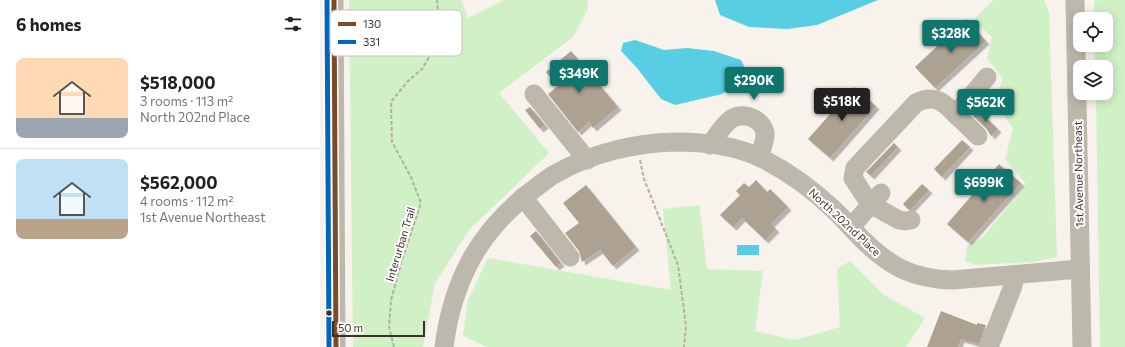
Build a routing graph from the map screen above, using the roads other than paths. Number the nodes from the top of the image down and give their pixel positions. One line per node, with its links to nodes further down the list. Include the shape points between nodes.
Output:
1 (334, 0): 3 (street)
2 (1075, 0): 17 (street, 1st Avenue Northeast)
3 (334, 10)
4 (333, 56): 18 (street)
5 (987, 77): 7 (street)
6 (534, 94): 11 (street)
7 (956, 114): 8 (street); 13 (street, via 945,103 934,99 916,103 855,168 853,178)
8 (978, 136)
9 (710, 145): 10 (street, North 202nd Place); 10 (street, via 728,121 738,116 749,116 760,123 765,133); 11 (street, North 202nd Place, via 686,142 637,145)
10 (759, 157): 15 (street, North 202nd Place, via 797,178)
11 (587, 160): 12 (street, North 202nd Place, via 556,173)
12 (523, 197): 16 (street); 21 (street, North 202nd Place, via 487,234 473,256 454,298)
13 (876, 199): 14 (street, via 899,220); 15 (street)
14 (911, 220)
15 (851, 227): 19 (street, North 202nd Place, via 878,255 900,269 918,276 953,280)
16 (570, 257)
17 (1080, 269): 19 (street, North 202nd Place); 23 (street, 1st Avenue Northeast)
18 (328, 273): 20 (street)
19 (1014, 275): 22 (street, via 1013,286)
20 (336, 347)
21 (444, 347)
22 (989, 347)
23 (1082, 347)

